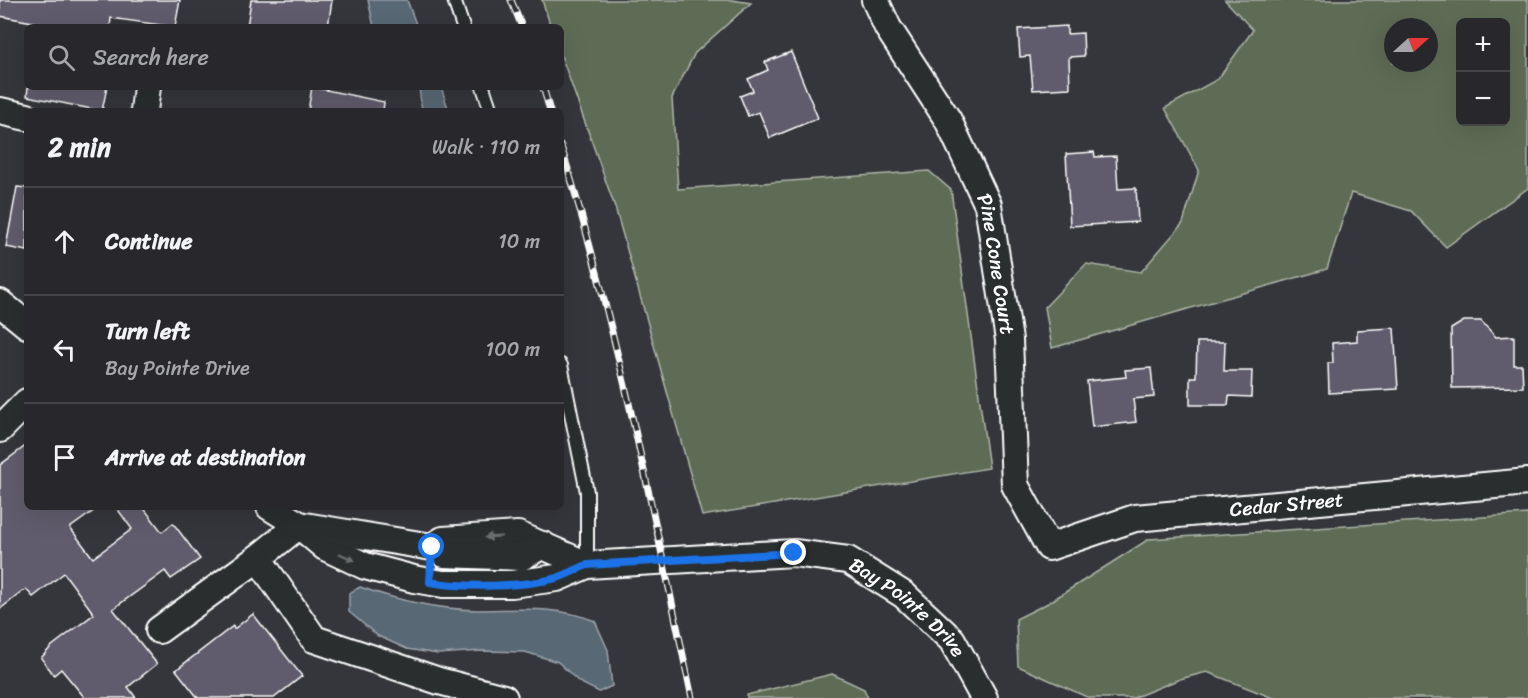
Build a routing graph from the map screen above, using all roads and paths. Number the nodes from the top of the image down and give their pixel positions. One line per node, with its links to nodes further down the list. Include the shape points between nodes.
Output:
1 (454, 0): 3 (lane)
2 (875, 0): 19 (street, Pine Cone Court, via 888,28 948,120 988,205 1009,340 1015,485)
3 (462, 24)
4 (147, 90): 6 (street)
5 (484, 90): 7 (lane)
6 (144, 108)
7 (490, 108)
8 (0, 111): 9 (street)
9 (24, 116)
10 (0, 303): 11 (street)
11 (24, 323)
12 (564, 380): 21 (lane, via 587,492)
13 (24, 405): 14 (street)
14 (0, 429)
15 (1528, 482): 19 (street, Cedar Street, via 1135,518)
16 (275, 510): 17 (street, Bay Pointe Drive)
17 (299, 525): 18 (street, Bay Pointe Drive); 20 (street); 22 (street, Bay Pointe Drive, one-way to 22, via 325,547 365,566)
18 (432, 547): 21 (street, Bay Pointe Drive, one-way to 18, via 543,545 522,557 445,554); 22 (street)
19 (1049, 547)
20 (258, 558): 23 (street); 24 (street, via 314,639 439,681)
21 (587, 565): 22 (street, Bay Pointe Drive, via 557,578 512,584); 25 (street, Bay Pointe Drive, via 794,553 848,560 904,595 952,640)
22 (430, 582)
23 (159, 630)
24 (504, 698)
25 (984, 698)

